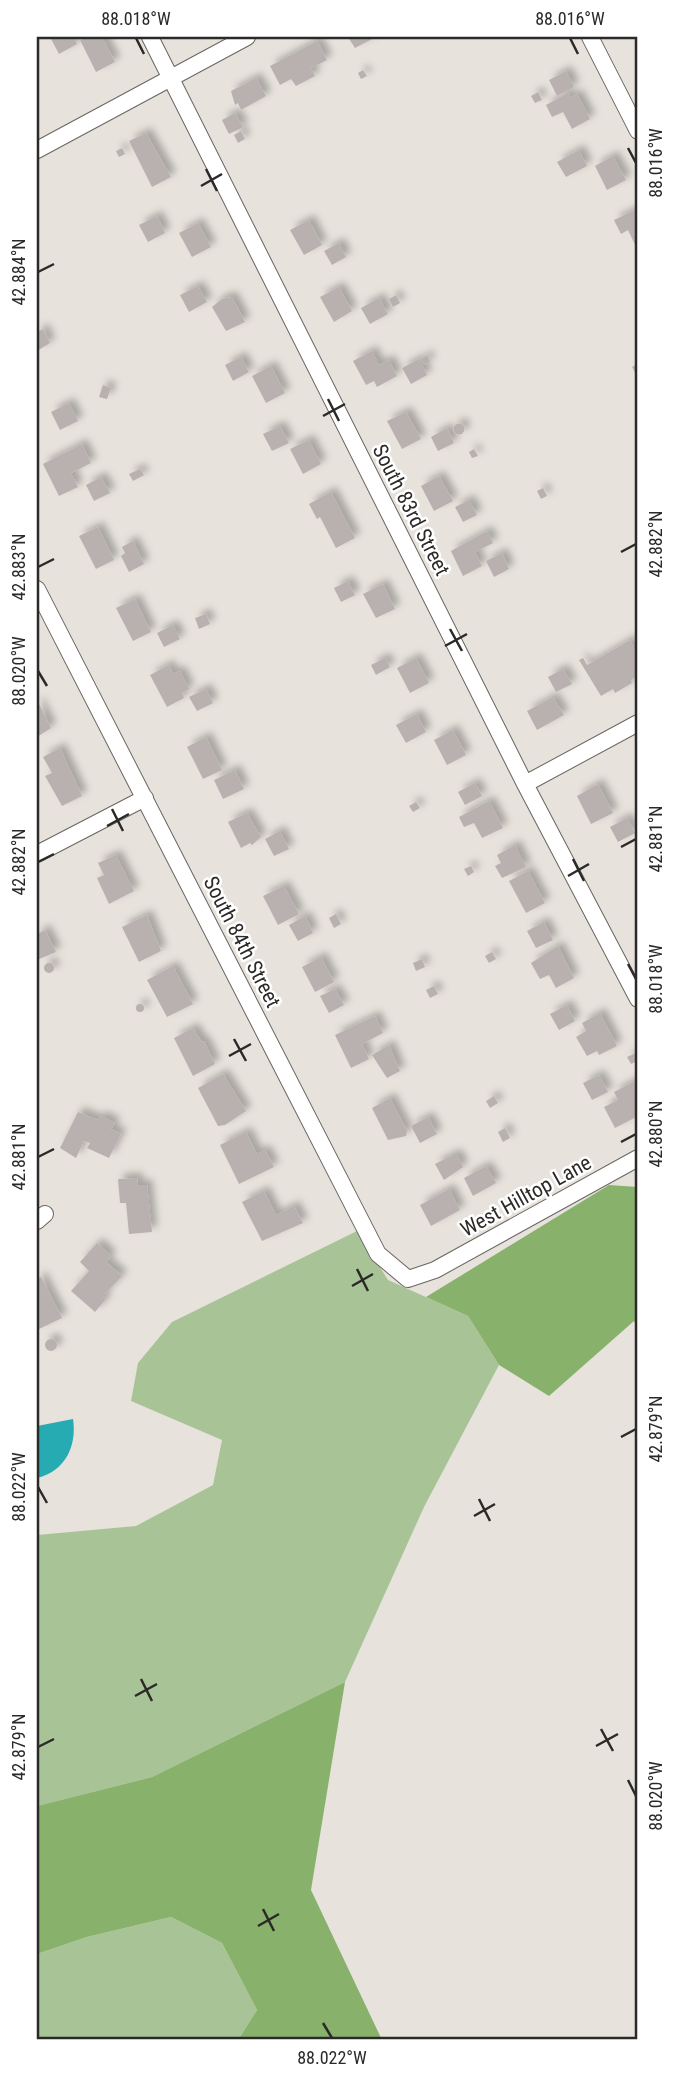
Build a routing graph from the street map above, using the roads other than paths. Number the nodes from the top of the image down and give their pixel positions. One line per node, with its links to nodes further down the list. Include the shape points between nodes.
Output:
1 (150, 37): 4 (street, South 83rd Street)
2 (247, 37): 4 (street)
3 (590, 37): 5 (street)
4 (170, 78): 6 (street); 9 (street, South 83rd Street)
5 (638, 131)
6 (37, 150)
7 (37, 589): 10 (street, South 84th Street)
8 (638, 723): 9 (street)
9 (525, 784): 12 (street, South 83rd Street)
10 (145, 798): 11 (street); 14 (street, South 84th Street, via 377,1254 408,1279)
11 (37, 854)
12 (638, 999)
13 (638, 1158): 14 (street, West Hilltop Lane)
14 (435, 1270)

